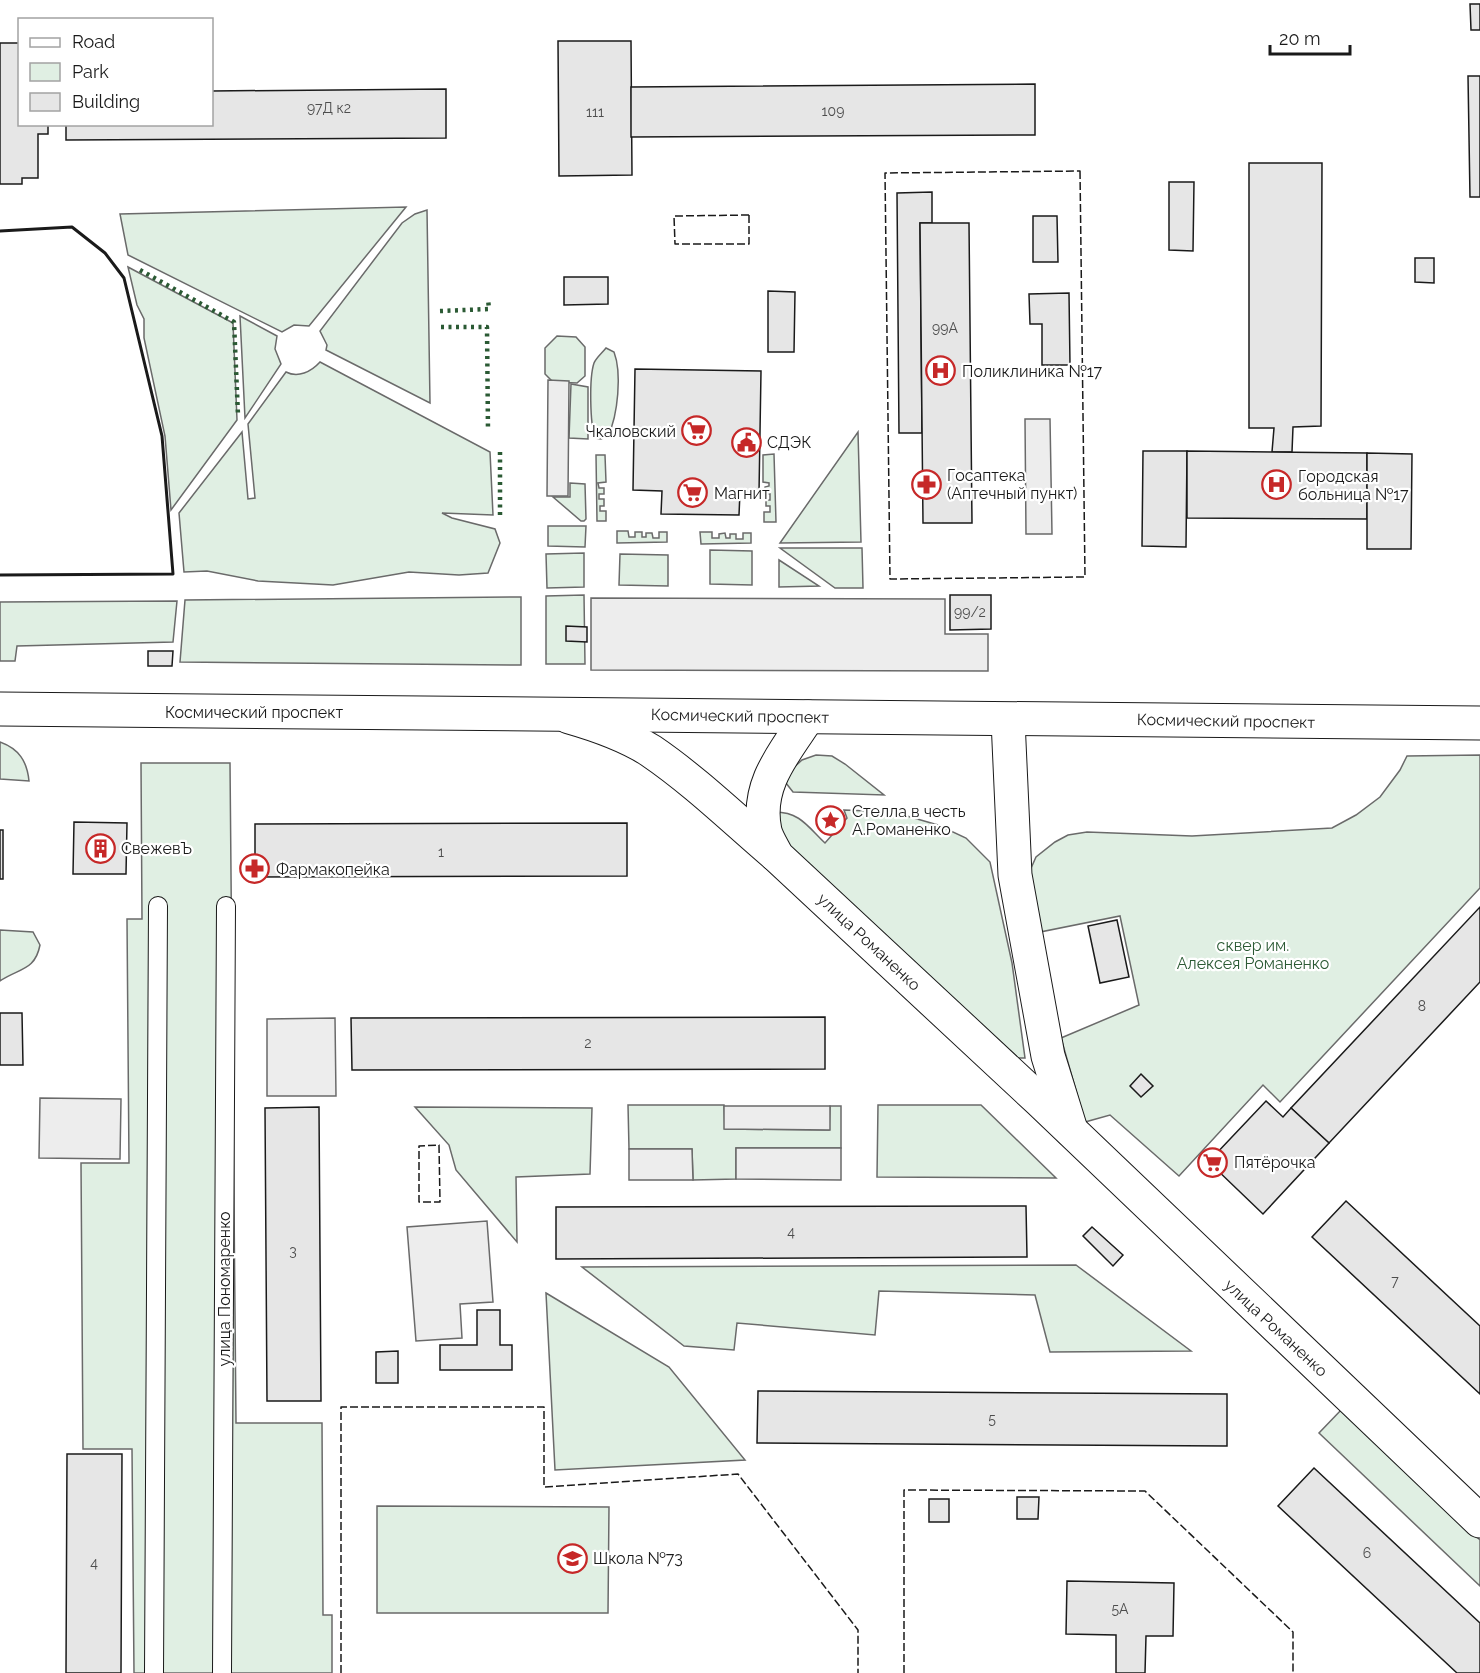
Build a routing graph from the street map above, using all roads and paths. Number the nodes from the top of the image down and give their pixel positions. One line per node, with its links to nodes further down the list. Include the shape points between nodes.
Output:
1 (0, 709): 2 (main road, Космический проспект)
2 (556, 714): 3 (main road, Космический проспект); 6 (main road, via 601,727 650,750)
3 (808, 717): 4 (main road, Космический проспект); 6 (main road, улица Романенко, via 772,771 763,802 765,832)
4 (1008, 720): 5 (main road, Космический проспект); 9 (main road, улица Романенко, via 1015,875 1048,1056)
5 (1480, 723)
6 (777, 856): 9 (main road, улица Романенко)
7 (158, 906): 11 (street)
8 (226, 906): 12 (street, улица Пономаренко)
9 (1073, 1134): 10 (main road, улица Романенко)
10 (1480, 1521)
11 (154, 1673)
12 (222, 1673)

